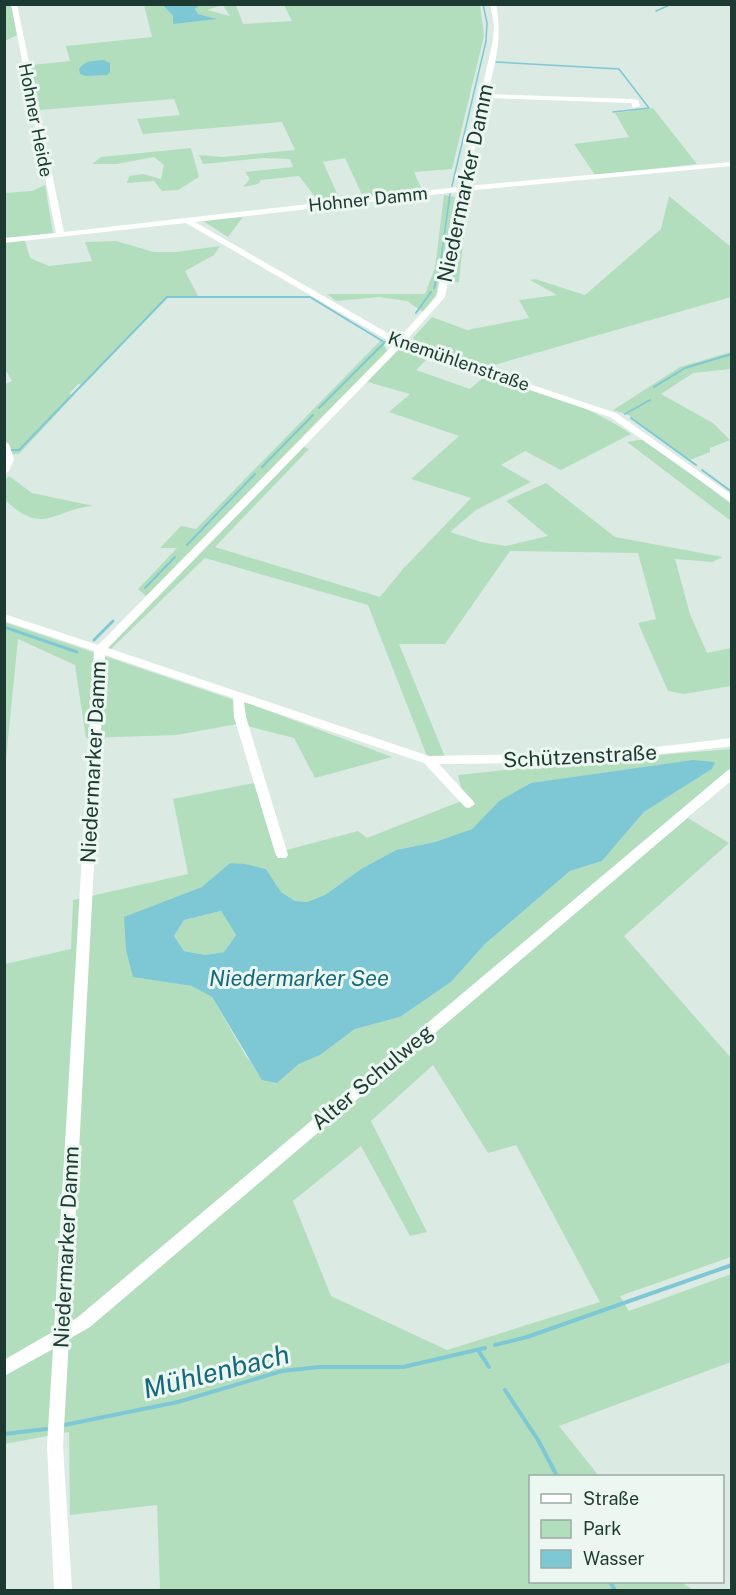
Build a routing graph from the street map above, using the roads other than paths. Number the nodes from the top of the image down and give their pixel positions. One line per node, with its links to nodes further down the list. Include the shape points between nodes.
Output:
1 (14, 4): 8 (street, Hohner Heide)
2 (493, 4): 3 (street, Niedermarker Damm, via 496,40)
3 (483, 96): 4 (street, via 631,101); 6 (street, Niedermarker Damm)
4 (636, 106)
5 (732, 164): 6 (street, Hohner Damm)
6 (460, 189): 7 (street, Hohner Damm); 10 (street, Niedermarker Damm, via 441,297)
7 (185, 219): 8 (street, Hohner Damm); 10 (street, Knemühlenstraße)
8 (60, 234): 9 (street, Hohner Damm)
9 (4, 241)
10 (399, 342): 13 (street, Knemühlenstraße, via 613,415); 15 (street, Niedermarker Damm)
11 (4, 444): 12 (street, via 9,459)
12 (4, 471)
13 (732, 500)
14 (4, 617): 15 (street, Schützenstraße)
15 (100, 650): 16 (street, Schützenstraße); 22 (street, Niedermarker Damm)
16 (238, 696): 18 (street, Schützenstraße); 21 (street, via 240,717)
17 (732, 741): 18 (street, Schützenstraße, via 673,750 502,761)
18 (428, 760): 20 (street, Schützenstraße)
19 (732, 773): 22 (street, Alter Schulweg, via 84,1322)
20 (469, 804)
21 (282, 855)
22 (61, 1337): 23 (street, Alter Schulweg); 24 (street, Niedermarker Damm, via 55,1446)
23 (4, 1370)
24 (63, 1590)

